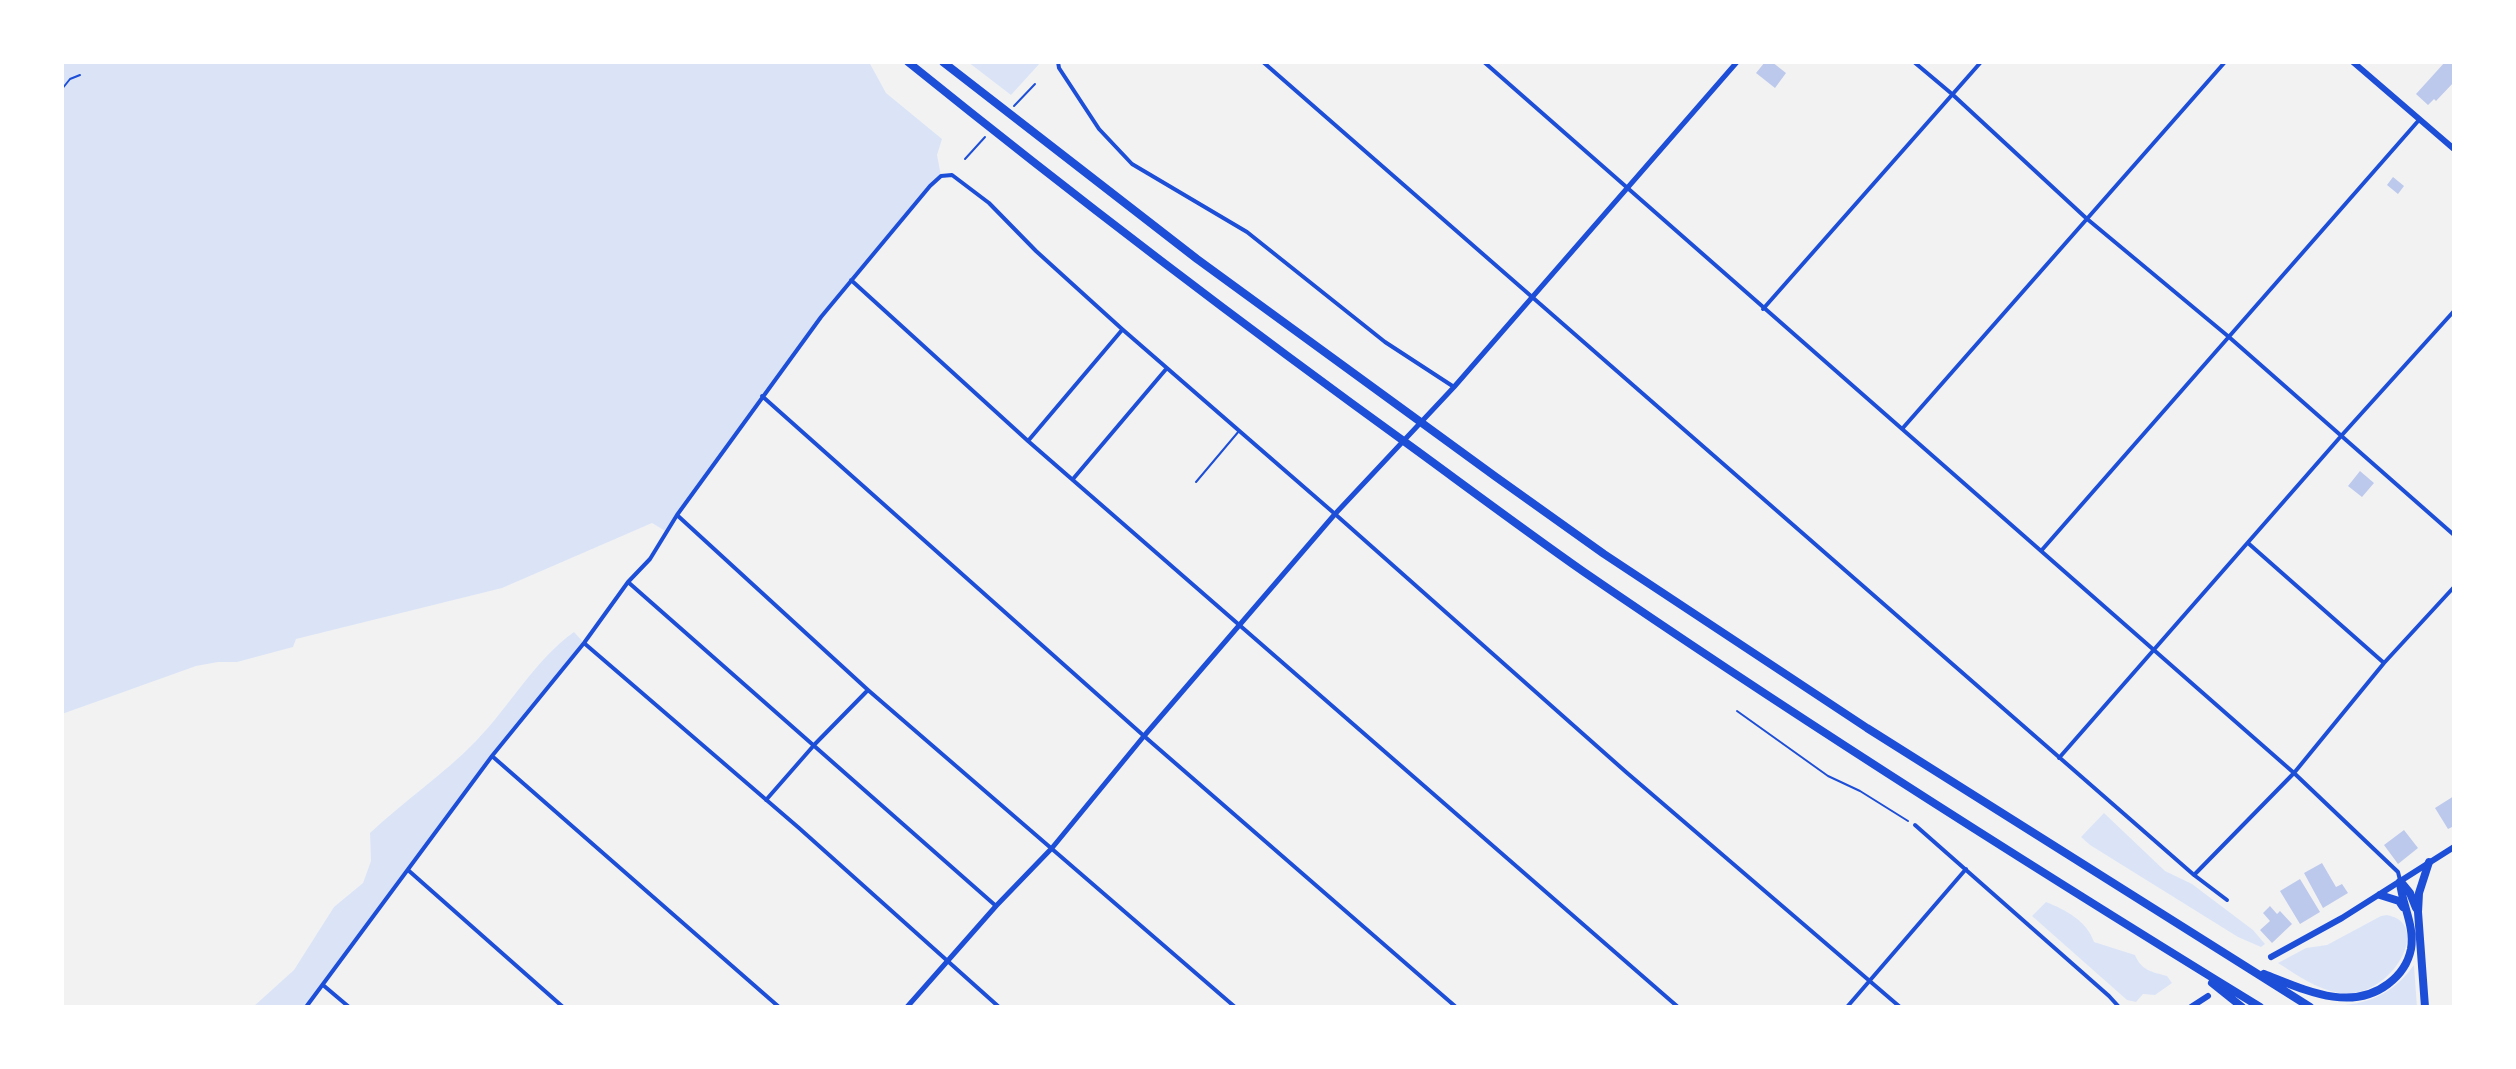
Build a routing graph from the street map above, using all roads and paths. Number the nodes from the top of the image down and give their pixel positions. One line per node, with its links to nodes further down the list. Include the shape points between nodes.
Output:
1 (908, 62): 71 (highway, via 1283,354 1538,540 1715,661)
2 (943, 62): 72 (highway, via 1221,277 1604,554 1867,728)
3 (1058, 62): 29 (street, via 1099,129 1132,164 1247,232 1385,342)
4 (1263, 62): 23 (street)
5 (1485, 62): 20 (street)
6 (1737, 62): 20 (street)
7 (1914, 62): 14 (street)
8 (1981, 62): 14 (street)
9 (2225, 62): 21 (street)
10 (2353, 62): 16 (main road)
11 (80, 75): 13 (path)
12 (1035, 84): 15 (path)
13 (62, 89)
14 (1952, 94): 21 (street); 24 (street)
15 (1014, 106)
16 (2420, 119): 18 (main road); 27 (street)
17 (985, 138): 19 (path)
18 (2454, 149)
19 (965, 159)
20 (1627, 188): 23 (street); 24 (street)
21 (2086, 218): 27 (street); 31 (street)
22 (851, 280): 26 (street, via 930,186 941,176 952,175 989,203); 30 (street); 34 (street)
23 (1532, 297): 29 (street); 53 (street)
24 (1763, 309): 31 (street)
25 (2454, 311): 33 (street)
26 (1122, 329): 28 (street); 34 (street)
27 (2229, 337): 33 (street); 41 (street)
28 (1167, 368): 32 (street); 35 (street)
29 (1454, 387): 37 (street)
30 (762, 396): 38 (street); 50 (street)
31 (1902, 429): 41 (street)
32 (1240, 431): 36 (lane); 37 (street)
33 (2342, 435): 39 (street); 40 (street)
34 (1028, 441): 35 (street)
35 (1073, 480): 44 (street)
36 (1196, 482)
37 (1335, 514): 44 (street); 73 (street)
38 (677, 515): 42 (street, via 650,559); 48 (street)
39 (2454, 535)
40 (2248, 542): 46 (street); 47 (street)
41 (2041, 551): 46 (street)
42 (628, 582): 45 (street); 51 (street)
43 (2454, 587): 47 (street)
44 (1239, 625): 50 (street); 84 (street)
45 (584, 643): 52 (street); 55 (street)
46 (2155, 650): 53 (street); 54 (street)
47 (2384, 663): 54 (street)
48 (868, 690): 51 (street); 58 (street)
49 (1737, 711): 56 (path, via 1828,776)
50 (1144, 736): 58 (street); 83 (street)
51 (815, 744): 55 (street); 66 (street)
52 (492, 756): 61 (street); 79 (street)
53 (2059, 758): 62 (street)
54 (2294, 773): 62 (street); 63 (street, via 2398,872)
55 (766, 800): 70 (street)
56 (1915, 825): 60 (street)
57 (2454, 847): 59 (main road)
58 (1052, 848): 66 (street); 82 (street)
59 (2429, 862): 63 (main road); 68 (highway)
60 (1966, 869): 73 (street); 87 (street)
61 (408, 870): 74 (street); 78 (street)
62 (2194, 875): 65 (street)
63 (2400, 882): 64 (main road); 67 (highway); 68 (highway)
64 (2380, 895): 67 (highway, via 2399,901); 69 (main road)
65 (2227, 900)
66 (996, 906): 70 (street)
67 (2404, 909): 72 (highway, via 2411,931 2406,964 2398,977 2368,995 2340,998 2311,992)
68 (2418, 912): 92 (highway)
69 (2271, 957)
70 (947, 962): 80 (street); 81 (street)
71 (2187, 962): 89 (highway); 90 (highway)
72 (2242, 964): 91 (highway)
73 (1870, 980): 85 (street); 86 (street)
74 (323, 985): 76 (street); 77 (street)
75 (2208, 996): 88 (main road)
76 (306, 1007)
77 (349, 1007)
78 (563, 1007)
79 (779, 1007)
80 (907, 1007)
81 (999, 1007)
82 (1235, 1007)
83 (1456, 1007)
84 (1678, 1007)
85 (1847, 1007)
86 (1900, 1007)
87 (2119, 1007)
88 (2191, 1007)
89 (2242, 1007)
90 (2260, 1007)
91 (2310, 1007)
92 (2425, 1007)

